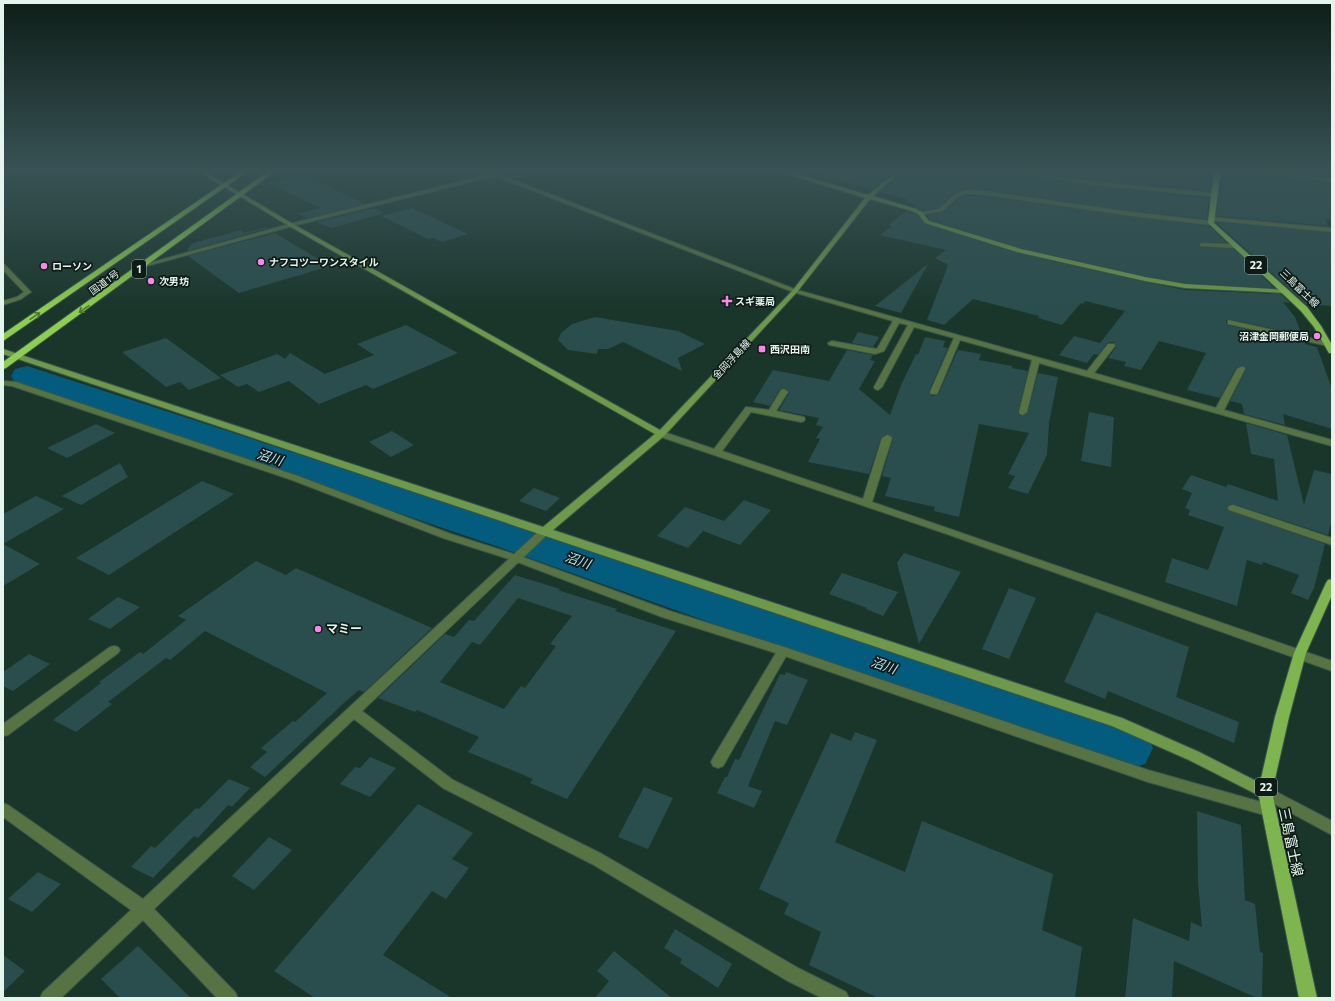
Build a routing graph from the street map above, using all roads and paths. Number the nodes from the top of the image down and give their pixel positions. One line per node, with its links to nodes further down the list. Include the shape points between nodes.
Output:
1 (179, 217): 24 (highway, 国道1号 / 1, one-way to 1)
2 (210, 217): 15 (highway, 国道1号 / 1)
3 (278, 217): 11 (street)
4 (325, 217): 11 (street)
5 (602, 217): 17 (street)
6 (853, 217): 17 (street, 金岡浮島線)
7 (923, 217): 18 (street, via 927,222 1019,251 1111,272 1185,286)
8 (1163, 217): 10 (street)
9 (1212, 217): 10 (main road)
10 (1211, 221): 12 (street); 14 (main road, 三島富士線 / 22)
11 (291, 225): 15 (street); 42 (street)
12 (1332, 230)
13 (1202, 245): 14 (street)
14 (1234, 246): 18 (main road, 三島富士線 / 22)
15 (145, 265): 29 (highway, 国道1号 / 1, one-way to 29)
16 (3, 266): 19 (street, via 28,292)
17 (795, 291): 20 (street); 42 (street, 金岡浮島線)
18 (1285, 291): 27 (main road, 三島富士線 / 22, via 1304,309)
19 (3, 303)
20 (897, 320): 22 (street); 25 (street, via 880,351)
21 (1231, 322): 27 (street)
22 (912, 324): 23 (street); 35 (street)
23 (958, 337): 30 (street); 37 (street)
24 (3, 338)
25 (832, 343)
26 (1111, 346): 33 (street)
27 (1330, 348)
28 (3, 351): 29 (street)
29 (18, 356): 31 (highway, 国道1号 / 1); 48 (street)
30 (1036, 359): 33 (street); 39 (street)
31 (3, 366)
32 (1241, 369): 38 (street)
33 (1089, 374): 38 (street)
34 (3, 383): 50 (street, via 13,384 295,478 446,536)
35 (878, 387)
36 (784, 392): 40 (street)
37 (934, 392)
38 (1219, 411): 44 (street)
39 (1023, 412)
40 (771, 413): 41 (street); 45 (street, via 749,408)
41 (801, 419)
42 (661, 434): 45 (street); 48 (street, 金岡浮島線)
43 (887, 438): 46 (street)
44 (1332, 443)
45 (716, 453): 46 (street)
46 (866, 504): 54 (street)
47 (1233, 508): 49 (street)
48 (544, 532): 50 (street); 59 (street, via 1117,722 1194,756)
49 (1332, 542)
50 (516, 558): 53 (street, via 666,614); 56 (street)
51 (1332, 583): 54 (main road, 三島富士線 / 22)
52 (114, 650): 57 (street)
53 (784, 651): 58 (street); 61 (street, via 1141,773)
54 (1300, 653): 55 (street); 59 (main road, 三島富士線 / 22)
55 (1332, 666)
56 (352, 711): 63 (street); 66 (street, via 448,784 597,859 792,974)
57 (3, 731)
58 (718, 762)
59 (1264, 792): 61 (main road, 三島富士線 / 22); 62 (street)
60 (3, 808): 63 (street)
61 (1268, 810): 67 (main road, 三島富士線 / 22)
62 (1332, 828)
63 (143, 908): 64 (street); 65 (street)
64 (49, 998)
65 (229, 998)
66 (840, 998)
67 (1308, 998)

